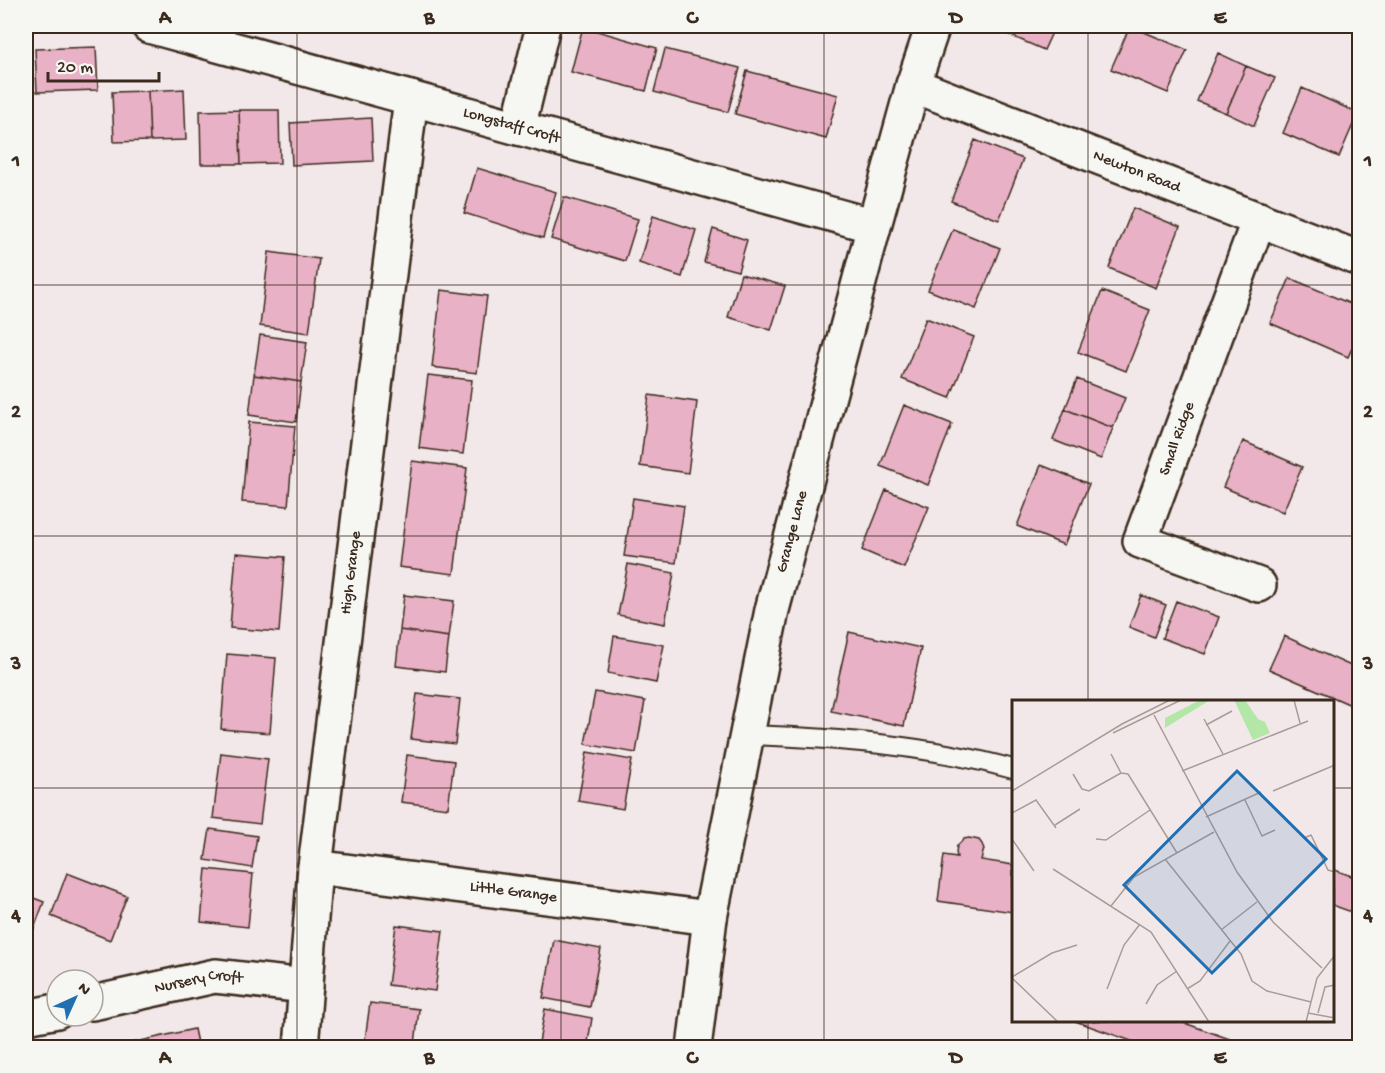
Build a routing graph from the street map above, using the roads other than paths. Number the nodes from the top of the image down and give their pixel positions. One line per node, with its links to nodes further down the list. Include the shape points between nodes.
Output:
1 (149, 26): 5 (street, Longstaff Croft)
2 (543, 26): 6 (street)
3 (933, 26): 4 (street, Grange Lane)
4 (914, 86): 7 (street, Newton Road); 8 (street, Grange Lane)
5 (411, 98): 6 (street, Longstaff Croft); 13 (street, High Grange)
6 (518, 128): 8 (street, Longstaff Croft)
7 (1258, 219): 9 (street, Newton Road); 10 (street, Small Ridge, via 1140,541)
8 (874, 226): 11 (street, Grange Lane, via 772,610)
9 (1359, 259)
10 (1259, 585)
11 (747, 735): 12 (lane, via 929,749); 14 (street, Grange Lane)
12 (1012, 769)
13 (315, 867): 14 (street, Little Grange); 15 (street, High Grange)
14 (710, 918): 20 (street, Grange Lane)
15 (306, 986): 16 (street, Nursery Croft, via 215,976); 19 (street, High Grange)
16 (105, 1000)
17 (45, 1013): 18 (street)
18 (26, 1017)
19 (301, 1047)
20 (694, 1047)

